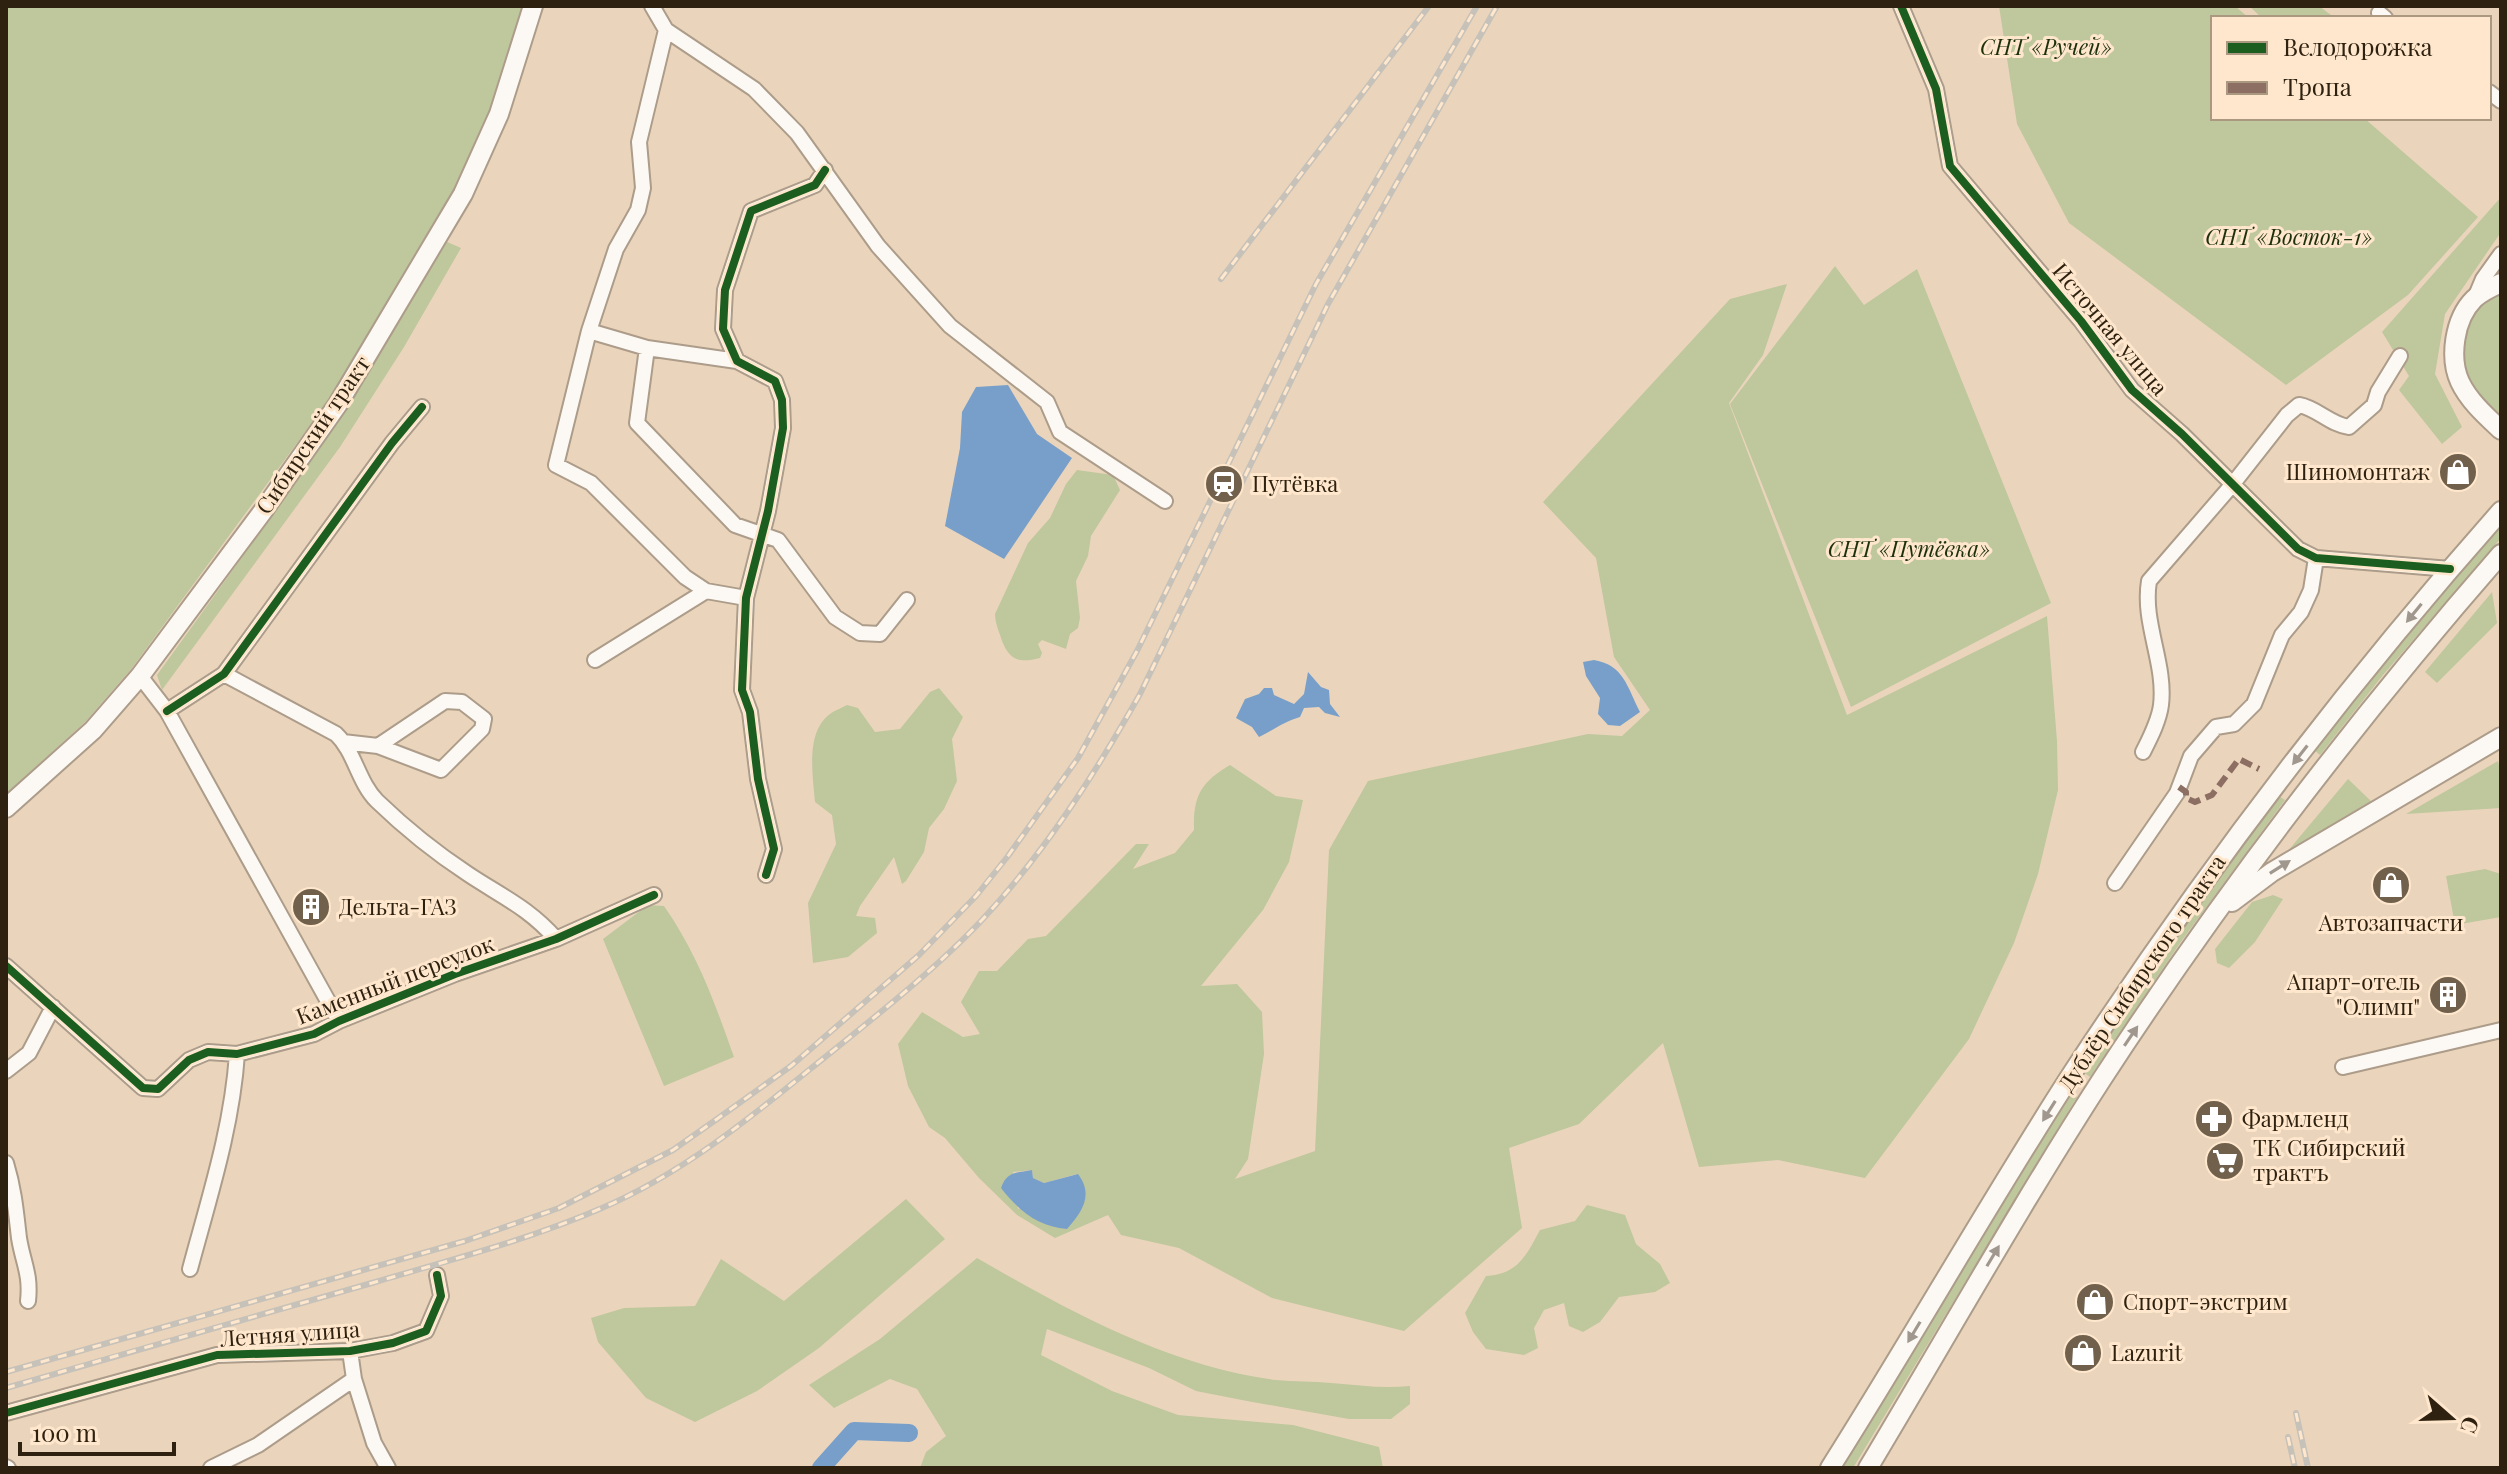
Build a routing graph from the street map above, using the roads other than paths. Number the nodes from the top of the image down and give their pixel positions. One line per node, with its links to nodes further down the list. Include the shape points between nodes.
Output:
1 (533, 6): 27 (main road, Сибирский тракт, via 499,114 463,194 338,404)
2 (652, 6): 4 (street)
3 (1901, 6): 15 (street, Источная улица, via 1936,89 1950,166 2132,390)
4 (666, 30): 5 (street, via 754,89); 9 (street, via 639,142 643,188 638,210 616,249)
5 (825, 170): 12 (street, via 815,185 751,211 725,290 723,329); 16 (street, via 878,246 950,326 1047,402 1060,432)
6 (2501, 254): 8 (street)
7 (2501, 283): 8 (main road)
8 (2474, 299): 14 (main road, via 2459,326 2455,365 2465,391)
9 (589, 331): 10 (street); 22 (street, via 556,465 591,483 685,577)
10 (647, 348): 12 (street); 18 (street, via 637,423 735,525)
11 (2400, 356): 15 (street, via 2374,405 2349,427 2299,405)
12 (737, 361): 18 (street, via 775,381 782,400 776,474)
13 (422, 407): 26 (street)
14 (2501, 430)
15 (2232, 485): 20 (street, Источная улица, via 2298,549); 32 (street, via 2149,581 2146,598 2161,676 2161,708)
16 (1165, 501)
17 (2501, 511): 21 (main road, Дублёр Сибирского тракта)
18 (761, 534): 23 (street); 24 (street, via 778,540 835,617 860,633 880,634)
19 (2501, 554): 37 (main road, Дублёр Сибирского тракта, via 2369,712)
20 (2321, 558): 21 (street); 35 (street, via 2301,612 2282,635 2254,704 2234,724 2216,727 2191,756 2170,804)
21 (2450, 569): 55 (main road, Дублёр Сибирского тракта, one-way to 55, via 2192,897 2073,1073)
22 (706, 591): 23 (street); 25 (street)
23 (746, 598): 34 (street, via 742,690 774,849)
24 (907, 600)
25 (595, 660)
26 (224, 674): 28 (street); 30 (street, via 320,724)
27 (140, 676): 28 (street); 33 (main road, Сибирский тракт, via 93,730)
28 (167, 711): 41 (street)
29 (2501, 737): 37 (main road, one-way to 29, via 2272,872)
30 (343, 742): 31 (street); 38 (street, via 379,803 448,860 532,914)
31 (378, 746): 31 (street, via 449,700 462,702 484,719 482,729 441,770)
32 (2143, 752)
33 (6, 808)
34 (766, 875)
35 (2115, 883)
36 (654, 895): 38 (street, Каменный переулок)
37 (2217, 913): 56 (main road, Дублёр Сибирского тракта, one-way to 37, via 2102,1080)
38 (556, 939): 41 (street, Каменный переулок)
39 (6, 966): 40 (street)
40 (53, 1007): 43 (street, Каменный переулок, via 143,1088 158,1089 189,1060 208,1052); 45 (street, via 29,1053)
41 (339, 1021): 43 (street, Каменный переулок, via 314,1034)
42 (2501, 1030): 44 (street)
43 (237, 1054): 47 (street, via 223,1146)
44 (2343, 1067)
45 (6, 1071)
46 (6, 1163): 49 (street, via 30,1279)
47 (190, 1269)
48 (437, 1275): 50 (street, Летняя улица, via 441,1296 426,1331)
49 (28, 1301)
50 (350, 1351): 51 (street); 52 (street, Летняя улица, via 217,1355)
51 (354, 1379): 53 (street, via 258,1445); 54 (street, via 374,1443)
52 (6, 1413)
53 (211, 1468)
54 (388, 1468)
55 (1830, 1468)
56 (1868, 1468)

